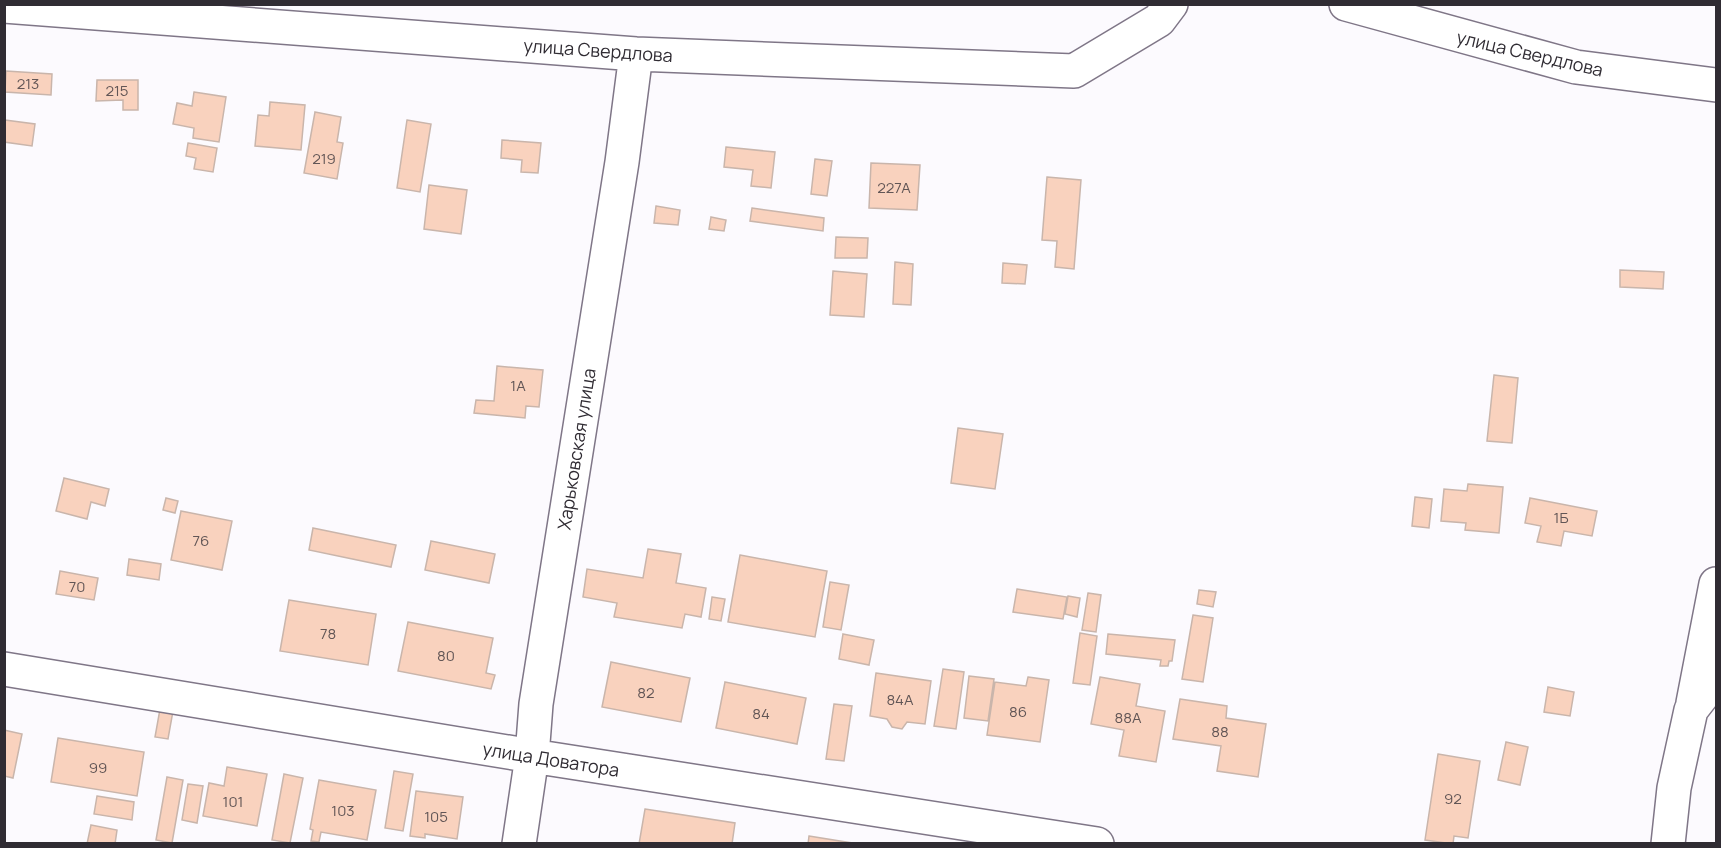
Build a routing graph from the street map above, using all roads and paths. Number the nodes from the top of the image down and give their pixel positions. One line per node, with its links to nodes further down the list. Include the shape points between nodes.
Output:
1 (1171, 4): 4 (street, улица Свердлова, via 1159,20 1074,71)
2 (1346, 4): 5 (street, улица Свердлова, via 1576,67)
3 (4, 6): 4 (street, улица Свердлова)
4 (636, 54): 10 (street, Харьковская улица, via 536,704)
5 (1713, 89)
6 (1716, 584): 9 (street)
7 (4, 669): 10 (street, улица Доватора)
8 (1716, 678): 9 (street)
9 (1691, 710): 13 (street, via 1674,788)
10 (532, 756): 11 (street, Харьковская улица); 12 (street, улица Доватора)
11 (519, 843)
12 (1097, 843)
13 (1668, 843)

